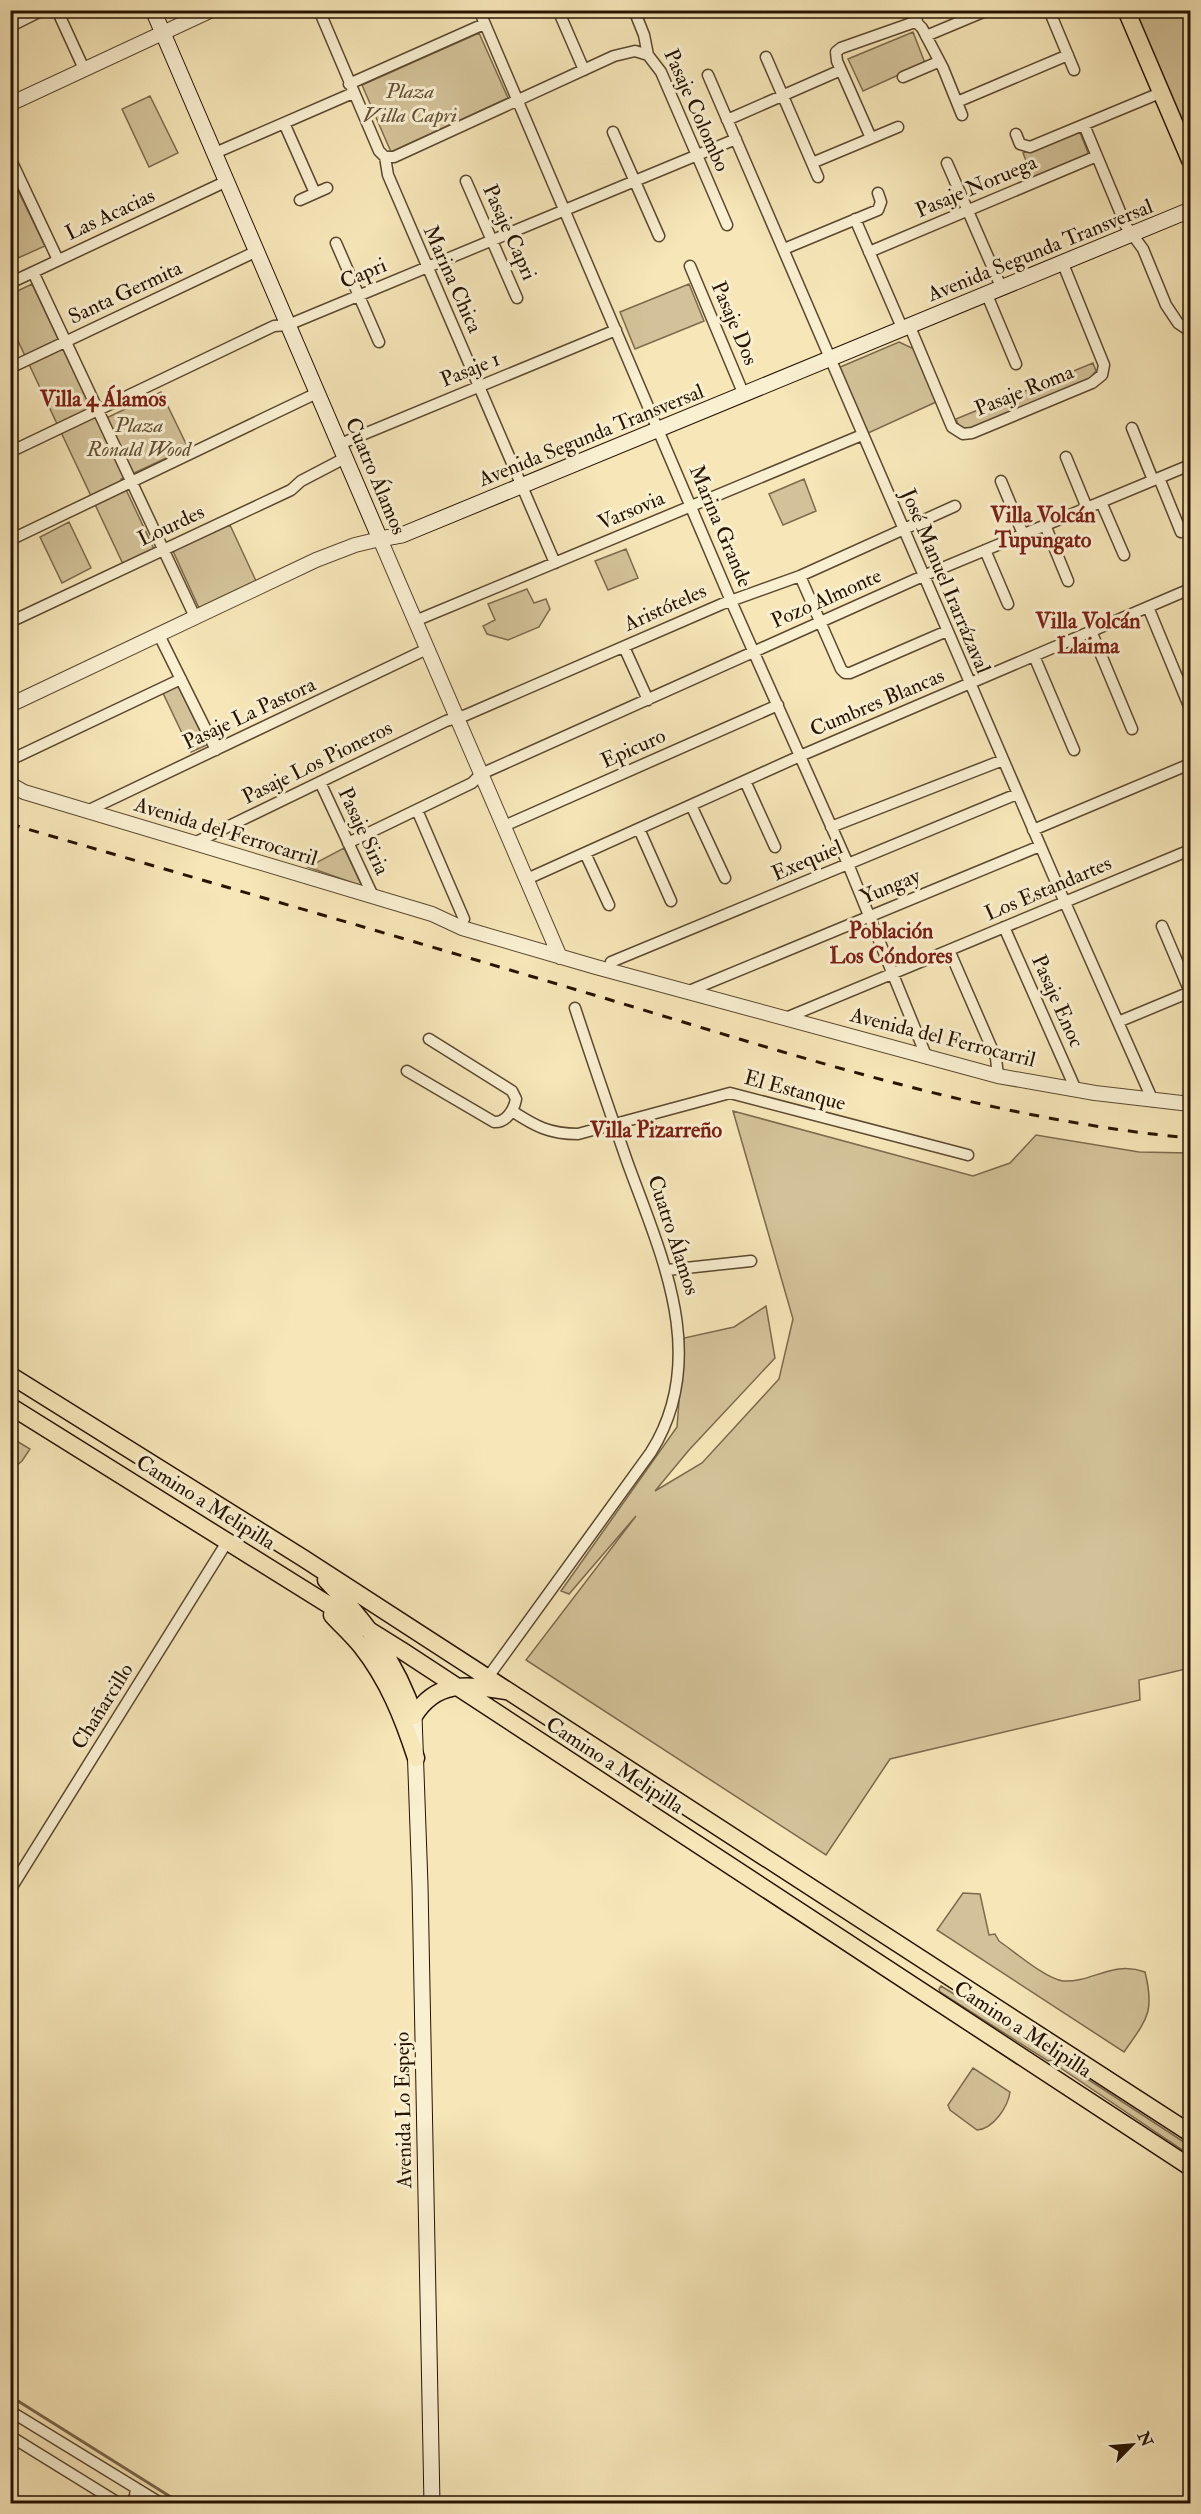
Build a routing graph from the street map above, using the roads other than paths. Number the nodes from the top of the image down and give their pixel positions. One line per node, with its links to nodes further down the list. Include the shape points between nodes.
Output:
1 (43, 10): 15 (street)
2 (57, 10): 22 (street)
3 (153, 10): 16 (main road, Cuatro Álamos)
4 (213, 10): 16 (street)
5 (319, 10): 28 (street, Marina Chica)
6 (479, 10): 14 (street, Marina Grande)
7 (558, 10): 23 (street)
8 (634, 10): 18 (street, Pasaje Colombo)
9 (916, 10): 13 (street)
10 (988, 10): 17 (street)
11 (1048, 10): 19 (street)
12 (1126, 10): 29 (main road)
13 (917, 23): 17 (street); 24 (street, via 841,48 835,55)
14 (484, 24): 28 (street); 31 (street, Marina Grande)
15 (11, 26)
16 (163, 32): 22 (street); 43 (main road, Cuatro Álamos)
17 (926, 36): 21 (street)
18 (648, 55): 23 (street, via 628,52); 44 (street, Pasaje Colombo, via 661,72)
19 (1068, 55): 25 (street); 32 (street)
20 (766, 57): 30 (street)
21 (938, 62): 27 (street); 32 (street)
22 (84, 69): 33 (street)
23 (584, 70): 31 (street)
24 (841, 70): 30 (street); 41 (street)
25 (1074, 70)
26 (708, 75): 35 (street, José Manuel Irarrázaval)
27 (903, 77)
28 (351, 88): 36 (street); 46 (street, Marina Chica)
29 (1160, 93): 37 (street, Pasaje Noruega); 48 (main road)
30 (783, 96): 35 (street); 49 (street)
31 (518, 100): 46 (street, via 396,156); 59 (street, Marina Grande)
32 (957, 102): 34 (street)
33 (10, 104)
34 (962, 115)
35 (727, 120): 42 (street, José Manuel Irarrázaval)
36 (284, 123): 43 (street); 56 (street)
37 (1084, 125): 40 (street, Pasaje Noruega, via 1030,147 1020,144); 45 (street)
38 (898, 127): 41 (street)
39 (613, 132): 54 (street)
40 (1016, 134)
41 (871, 138): 49 (street)
42 (736, 139): 44 (street, Capri); 68 (street, José Manuel Irarrázaval)
43 (215, 153): 52 (main road, Cuatro Álamos)
44 (697, 156): 54 (street, Capri); 63 (street, Pasaje Colombo)
45 (1097, 156): 60 (street, Pasaje Noruega); 64 (street, via 1126,226)
46 (385, 157): 74 (street, Marina Chica, via 388,175)
47 (10, 158): 71 (street)
48 (1191, 160)
49 (812, 163): 51 (street)
50 (947, 163): 60 (street)
51 (818, 177)
52 (226, 181): 69 (main road, Cuatro Álamos); 71 (street, Las Acacias)
53 (466, 182): 66 (street, Pasaje Capri)
54 (635, 182): 59 (street, Capri); 65 (street)
55 (327, 188): 56 (street)
56 (315, 193): 58 (street)
57 (878, 193): 62 (street, via 880,208)
58 (300, 200)
59 (565, 210): 66 (street, Capri); 83 (street, Marina Grande)
60 (968, 210): 70 (street, Pasaje Noruega); 77 (street)
61 (1191, 210): 64 (main road, Avenida Segunda Transversal)
62 (855, 219): 68 (street); 70 (street)
63 (727, 225)
64 (1134, 235): 72 (main road, Avenida Segunda Transversal); 84 (street, via 1166,305 1178,323)
65 (659, 236)
66 (492, 241): 74 (street, Capri); 80 (street, Pasaje Capri)
67 (336, 243): 79 (street)
68 (784, 249): 87 (street, José Manuel Irarrázaval)
69 (256, 251): 81 (main road, Cuatro Álamos); 85 (street, Santa Germita)
70 (869, 252): 82 (street)
71 (58, 260): 75 (street, Las Acacias)
72 (1063, 264): 77 (main road, Avenida Segunda Transversal); 82 (street, Pasaje Roma, via 1103,360 1102,375 1092,384 972,433 958,433)
73 (690, 266): 92 (street, Pasaje Dos)
74 (427, 268): 79 (street, Capri); 90 (street, Marina Chica)
75 (33, 272): 76 (street, Las Acacias); 85 (street)
76 (10, 283)
77 (1002, 289): 78 (main road, Avenida Segunda Transversal)
78 (987, 295): 82 (main road, Avenida Segunda Transversal); 88 (street)
79 (359, 296): 81 (street, Capri); 86 (street)
80 (518, 298)
81 (288, 325): 91 (main road, Cuatro Álamos); 93 (street, Capri, via 274,326)
82 (907, 328): 87 (main road, Avenida Segunda Transversal)
83 (616, 330): 90 (street, Pasaje 1); 95 (street, Marina Grande)
84 (1191, 331)
85 (65, 342): 89 (street, Santa Germita); 93 (street)
86 (379, 342)
87 (831, 359): 92 (main road, Avenida Segunda Transversal); 96 (street, José Manuel Irarrázaval)
88 (1016, 364)
89 (10, 368)
90 (479, 387): 97 (street, Pasaje 1); 104 (street, Marina Chica)
91 (317, 393): 97 (main road, Cuatro Álamos); 102 (street)
92 (744, 395): 95 (main road, Avenida Segunda Transversal)
93 (98, 411): 98 (street, Capri); 102 (street)
94 (1132, 428): 101 (street)
95 (659, 430): 104 (main road, Avenida Segunda Transversal); 106 (street, Marina Grande)
96 (862, 435): 106 (street, Varsovia); 110 (street, José Manuel Irarrázaval)
97 (342, 451): 113 (main road, Cuatro Álamos); 115 (street, Lourdes, via 294,488)
98 (10, 452)
99 (1066, 457): 108 (street)
100 (1191, 465): 101 (street, Pozo Almonte)
101 (1156, 479): 105 (street, Pozo Almonte); 111 (street)
102 (131, 482): 114 (street); 115 (street)
103 (1001, 482): 112 (street)
104 (523, 485): 113 (main road, Avenida Segunda Transversal, via 402,535); 118 (street, Marina Chica)
105 (1101, 502): 108 (street, Pozo Almonte); 117 (street)
106 (691, 506): 118 (street, Varsovia); 123 (street, Marina Grande)
107 (955, 506): 110 (street, Aristóteles)
108 (1087, 508): 109 (street, Pozo Almonte)
109 (1045, 525): 112 (street, Pozo Almonte); 121 (street)
110 (903, 528): 119 (street, Aristóteles, via 894,536); 120 (street, José Manuel Irarrázaval)
111 (1181, 532)
112 (1023, 534): 116 (street, Pozo Almonte)
113 (380, 539): 126 (street, Avenida Segunda Transversal, via 335,552); 127 (street, Cuatro Álamos)
114 (10, 540)
115 (163, 550): 126 (street); 128 (street, Lourdes)
116 (985, 550): 120 (street, Pozo Almonte); 124 (street)
117 (1124, 555)
118 (555, 563): 127 (street, Varsovia)
119 (800, 576): 123 (street, Aristóteles); 129 (street)
120 (923, 576): 129 (street, Pozo Almonte); 130 (street, José Manuel Irarrázaval)
121 (1068, 581)
122 (1191, 590): 125 (street, Cumbres Blancas)
123 (731, 601): 133 (street, Aristóteles); 135 (street, Marina Grande)
124 (1008, 604)
125 (1148, 607): 131 (street, Cumbres Blancas); 142 (street)
126 (195, 618): 132 (street, Avenida Segunda Transversal)
127 (415, 621): 134 (street, Cuatro Álamos)
128 (10, 622)
129 (820, 622): 130 (street, via 845,673); 135 (street, Pozo Almonte)
130 (947, 631): 138 (street, José Manuel Irarrázaval)
131 (1091, 631): 136 (street, Cumbres Blancas); 144 (street)
132 (159, 634): 137 (street); 140 (street, Avenida Segunda Transversal)
133 (624, 646): 139 (street); 143 (street, Aristóteles)
134 (428, 649): 143 (street, Cuatro Álamos); 145 (street, Pasaje La Pastora)
135 (755, 652): 139 (street, Pozo Almonte); 141 (street, Marina Grande)
136 (1034, 656): 138 (street, Cumbres Blancas); 146 (street)
137 (181, 679): 145 (street); 149 (street)
138 (969, 683): 147 (street, Cumbres Blancas); 148 (street, José Manuel Irarrázaval)
139 (648, 700): 151 (street, Pozo Almonte)
140 (10, 705)
141 (778, 705): 147 (street, Marina Grande); 159 (street, Epicuro)
142 (1190, 706)
143 (457, 718): 151 (street, Cuatro Álamos); 153 (street, Pasaje Los Pioneros)
144 (1132, 729)
145 (216, 750): 158 (street, Pasaje La Pastora)
146 (1074, 750)
147 (800, 756): 152 (street, Cumbres Blancas); 160 (street, Marina Grande)
148 (1003, 759): 155 (street, José Manuel Irarrázaval); 160 (street)
149 (10, 760)
150 (1191, 764): 162 (street)
151 (481, 774): 157 (street, Pozo Almonte, via 472,783); 159 (street, Cuatro Álamos)
152 (745, 781): 156 (street, Cumbres Blancas); 166 (street)
153 (320, 782): 163 (street, Pasaje Los Pioneros); 164 (street, Pasaje Siria)
154 (10, 784): 158 (street, Avenida del Ferrocarril)
155 (1017, 794): 162 (street, José Manuel Irarrázaval); 169 (street, Exequiel)
156 (691, 805): 161 (street, Cumbres Blancas); 170 (street)
157 (417, 810): 164 (street, Pozo Almonte); 178 (street)
158 (87, 811): 163 (street, Avenida del Ferrocarril)
159 (504, 826): 171 (street, Cuatro Álamos)
160 (831, 827): 169 (street, Marina Grande)
161 (639, 829): 168 (street, Cumbres Blancas); 173 (street)
162 (1033, 830): 165 (street, José Manuel Irarrázaval)
163 (194, 843): 172 (street, Avenida del Ferrocarril)
164 (348, 843): 172 (street, Pasaje Siria)
165 (1040, 846): 174 (street, José Manuel Irarrázaval); 177 (street, Yungay)
166 (776, 847)
167 (1191, 850): 174 (street, Los Estandartes)
168 (585, 853): 171 (street, Cumbres Blancas); 175 (street)
169 (848, 864): 177 (street, Marina Grande); 183 (street, Exequiel)
170 (724, 878)
171 (527, 879): 182 (street, Cuatro Álamos)
172 (373, 896): 176 (street, Avenida del Ferrocarril)
173 (671, 901)
174 (1064, 902): 180 (street, Los Estandartes); 189 (street, José Manuel Irarrázaval)
175 (609, 905)
176 (432, 914): 178 (street, Avenida del Ferrocarril); 182 (street, Avenida del Ferrocarril, via 462,928)
177 (869, 916): 184 (street, Marina Grande); 185 (street, Yungay)
178 (464, 919): 182 (street, Avenida del Ferrocarril)
179 (1162, 926): 186 (street)
180 (1004, 927): 181 (street, Los Estandartes); 194 (street, Pasaje Enoc)
181 (949, 950): 184 (street, Los Estandartes); 193 (street, via 996,1058)
182 (558, 952): 183 (street, Avenida del Ferrocarril); 185 (street, Avenida del Ferrocarril)
183 (611, 962): 185 (street, Avenida del Ferrocarril)
184 (892, 974): 188 (street, Los Estandartes); 191 (street, Marina Grande)
185 (689, 991): 188 (street, Avenida del Ferrocarril)
186 (1190, 992): 189 (street)
187 (574, 1008): 198 (street, Cuatro Álamos)
188 (788, 1017): 191 (street, Avenida del Ferrocarril)
189 (1118, 1022): 195 (street, José Manuel Irarrázaval)
190 (429, 1039): 197 (street, via 512,1091 516,1099)
191 (927, 1058): 193 (street, Avenida del Ferrocarril)
192 (407, 1071): 197 (street, via 494,1122 503,1121)
193 (998, 1076): 194 (street, Avenida del Ferrocarril)
194 (1076, 1090): 195 (street, Avenida del Ferrocarril)
195 (1153, 1101): 196 (street, Avenida del Ferrocarril)
196 (1191, 1104)
197 (512, 1111): 198 (street, El Estanque, via 539,1128 561,1134)
198 (615, 1126): 199 (street, El Estanque, via 730,1093); 201 (street, Cuatro Álamos)
199 (968, 1155)
200 (751, 1261): 201 (street)
201 (667, 1270): 208 (street, Cuatro Álamos, via 679,1358 675,1396 666,1425 640,1468)
202 (10, 1375): 205 (main road, Camino a Melipilla)
203 (10, 1406): 204 (main road, Camino a Melipilla)
204 (227, 1542): 206 (main road, Camino a Melipilla); 216 (street, Chañarcillo)
205 (303, 1558): 207 (main road); 208 (main road, Camino a Melipilla)
206 (321, 1600): 207 (main road, Camino a Melipilla); 214 (main road, via 386,1684)
207 (371, 1632): 209 (main road, Camino a Melipilla); 211 (main road, via 393,1665)
208 (488, 1677): 210 (main road, Camino a Melipilla)
209 (460, 1689): 210 (main road); 211 (main road, via 441,1690); 212 (main road, via 434,1706 422,1720); 215 (main road, Camino a Melipilla)
210 (510, 1692): 213 (main road, Camino a Melipilla)
211 (414, 1716): 212 (main road, Avenida Lo Espejo)
212 (415, 1739): 214 (main road, Avenida Lo Espejo)
213 (590, 1744): 215 (main road, via 580,1750); 217 (main road, Camino a Melipilla)
214 (416, 1758): 227 (main road, Avenida Lo Espejo)
215 (575, 1766): 218 (main road, Camino a Melipilla)
216 (10, 1890)
217 (939, 1968): 218 (main road, via 929,1974); 219 (main road, Camino a Melipilla)
218 (924, 1991): 220 (main road, Camino a Melipilla)
219 (1191, 2133)
220 (1191, 2167)
221 (10, 2412): 223 (street)
222 (10, 2436): 224 (street)
223 (136, 2488): 225 (street); 226 (street)
224 (120, 2504)
225 (131, 2504)
226 (162, 2504)
227 (432, 2504)

